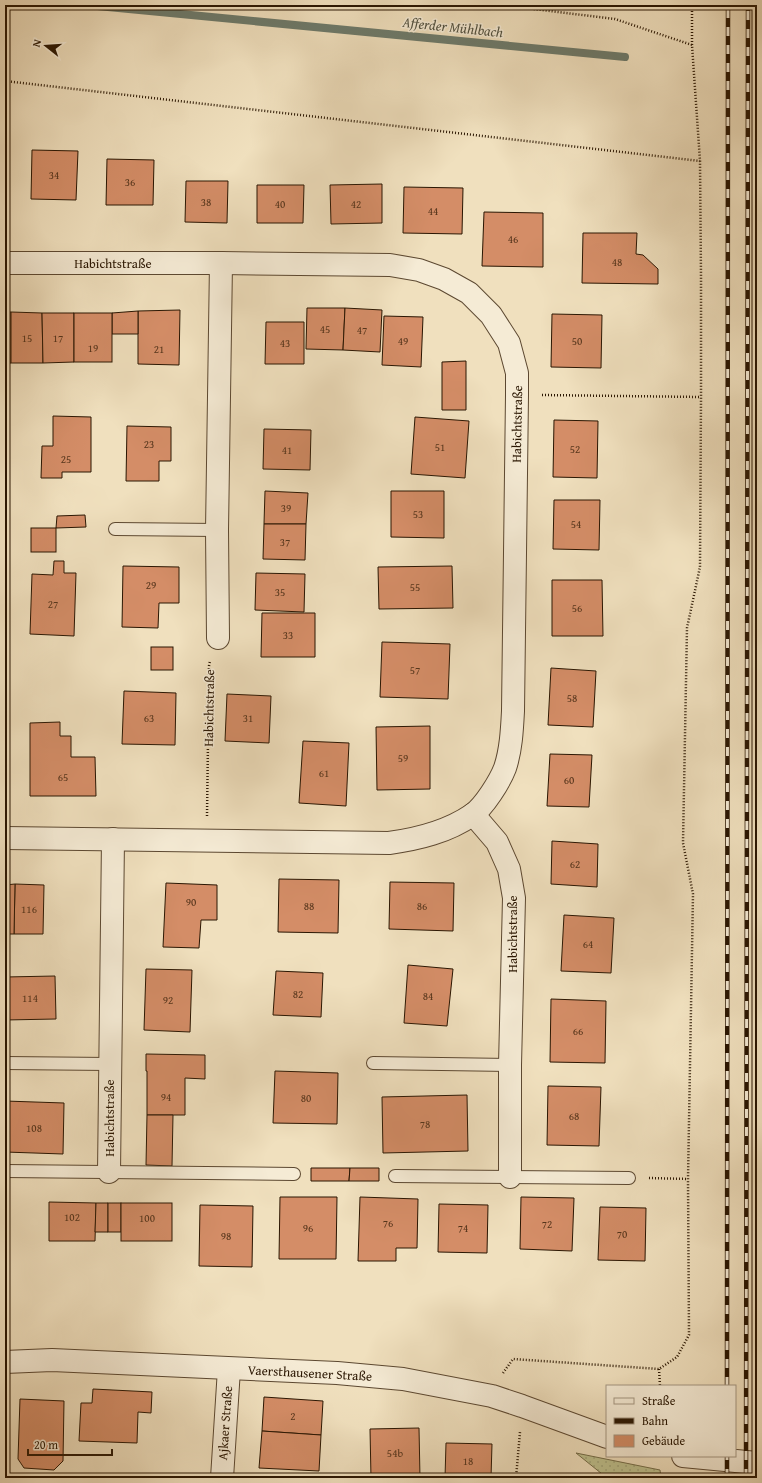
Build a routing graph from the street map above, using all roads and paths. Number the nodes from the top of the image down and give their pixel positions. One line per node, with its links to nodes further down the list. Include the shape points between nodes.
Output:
1 (502, 5): 3 (path, via 615,19)
2 (692, 5): 3 (path)
3 (692, 45): 5 (path)
4 (5, 81): 5 (path)
5 (700, 161): 9 (path)
6 (5, 263): 7 (street, Habichtstraße)
7 (221, 263): 8 (street, Habichtstraße, via 390,265 419,270 444,279 469,293 491,315 509,343 517,373); 11 (street)
8 (517, 395): 9 (path); 13 (street, Habichtstraße, via 511,740 505,768 493,790)
9 (701, 397): 27 (path, via 700,567 687,628 683,843 693,894)
10 (116, 529): 11 (lane)
11 (217, 530): 12 (street)
12 (218, 638): 16 (path, Habichtstraße, via 209,666)
13 (473, 814): 16 (street, Habichtstraße, via 438,833 389,843); 20 (street, Habichtstraße, via 497,842 509,869 514,898)
14 (5, 838): 15 (street, Habichtstraße)
15 (113, 839): 16 (street, Habichtstraße); 19 (street, Habichtstraße)
16 (207, 840)
17 (5, 1063): 19 (lane, Habichtstraße)
18 (373, 1063): 20 (lane)
19 (109, 1064): 22 (street, Habichtstraße)
20 (510, 1065): 25 (street, Habichtstraße)
21 (5, 1171): 22 (lane)
22 (109, 1172): 23 (lane)
23 (294, 1174)
24 (395, 1176): 25 (lane)
25 (510, 1177): 26 (lane)
26 (629, 1178): 27 (path)
27 (688, 1179): 30 (path, via 689,1336 677,1357)
28 (5, 1362): 29 (street, Vaersthausener Straße, via 52,1360)
29 (229, 1369): 32 (street, Vaersthausener Straße, via 338,1373 403,1379); 37 (street, Ajkaer Straße)
30 (659, 1369): 31 (path); 32 (path, via 513,1359 496,1381)
31 (660, 1385)
32 (492, 1396): 33 (street, Vaersthausener Straße)
33 (522, 1406): 34 (street, Vaersthausener Straße); 38 (path)
34 (606, 1438)
35 (694, 1457): 36 (street)
36 (757, 1463)
37 (222, 1478)
38 (516, 1478)

